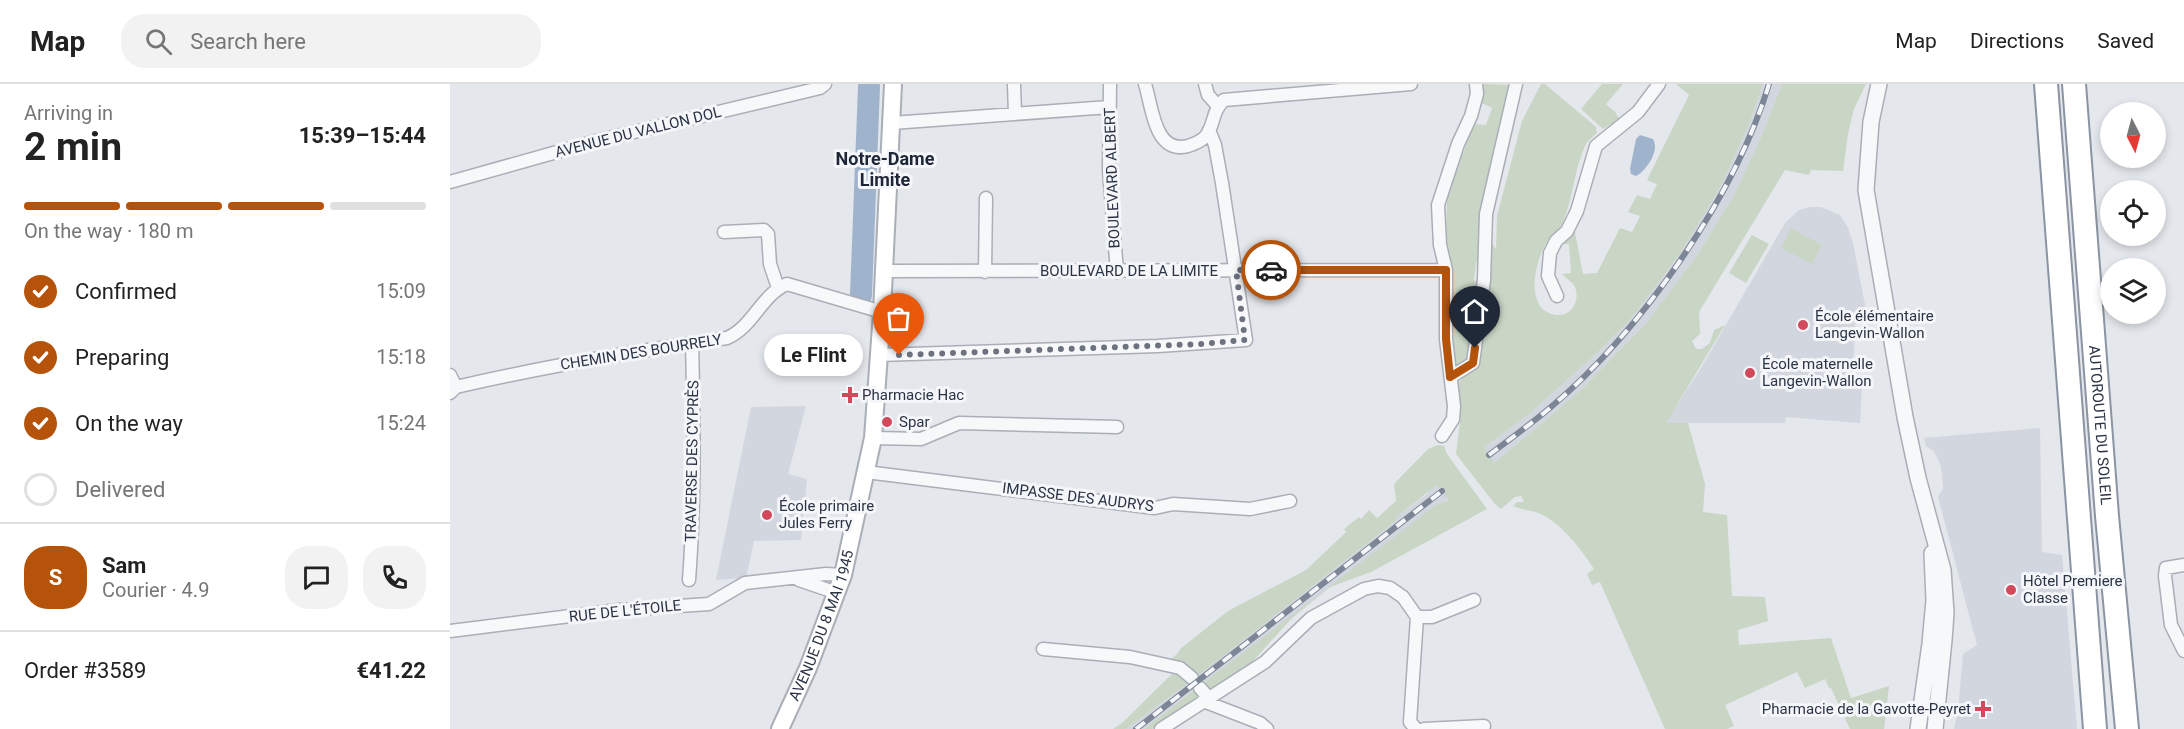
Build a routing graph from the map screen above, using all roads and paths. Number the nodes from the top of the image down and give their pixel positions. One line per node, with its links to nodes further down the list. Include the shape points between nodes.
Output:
1 (825, 84): 20 (street, AVENUE DU VALLON DOL)
2 (893, 84): 18 (main road, AVENUE DU 8 MAI 1945)
3 (1014, 84): 17 (street)
4 (1110, 84): 16 (street, BOULEVARD ALBERT)
5 (1145, 84): 19 (street, via 1164,140 1184,147 1198,142)
6 (1205, 84): 15 (street, via 1208,95)
7 (1411, 84): 14 (street)
8 (1476, 84): 24 (street, via 1471,116 1438,205)
9 (1516, 84): 34 (street, via 1486,214 1484,280 1473,363)
10 (1659, 84): 29 (street, via 1638,112 1596,146 1577,211 1550,253 1548,276)
11 (1879, 84): 41 (street, via 1870,122 1866,190 1905,417)
12 (2046, 84): 63 (highway, AUTOROUTE DU SOLEIL)
13 (2074, 84): 64 (highway, AUTOROUTE DU SOLEIL)
14 (1359, 86): 15 (street, via 1224,100)
15 (1218, 106): 19 (street)
16 (1109, 107): 17 (street); 27 (street, BOULEVARD ALBERT, via 1109,170)
17 (1015, 114): 18 (street)
18 (891, 123): 25 (main road, AVENUE DU 8 MAI 1945)
19 (1209, 130): 23 (street, via 1215,145)
20 (450, 182)
21 (986, 198): 26 (street)
22 (724, 232): 28 (street, via 764,230 768,234 770,264)
23 (1236, 270): 24 (street, BOULEVARD DE LA LIMITE); 27 (street, BOULEVARD DE LA LIMITE); 32 (street, via 1245,340)
24 (1446, 270): 34 (street)
25 (885, 271): 26 (street, BOULEVARD DE LA LIMITE); 30 (main road, AVENUE DU 8 MAI 1945)
26 (985, 272): 27 (street, BOULEVARD DE LA LIMITE)
27 (1117, 272)
28 (778, 288): 30 (street, via 787,284); 31 (street, CHEMIN DES BOURRELY, via 738,333)
29 (1557, 296)
30 (882, 312): 32 (main road, AVENUE DU 8 MAI 1945)
31 (692, 343): 35 (street, CHEMIN DES BOURRELY, via 612,354); 45 (street, TRAVERSE DES CYPRÈS)
32 (879, 355): 38 (main road, AVENUE DU 8 MAI 1945)
33 (450, 375): 35 (street)
34 (1450, 377): 37 (street, via 1453,419)
35 (453, 390)
36 (1117, 427): 38 (street, via 959,423 921,439)
37 (1442, 436)
38 (873, 438): 39 (main road, AVENUE DU 8 MAI 1945)
39 (867, 472): 40 (street, IMPASSE DES AUDRYS, via 1155,508 1173,504 1250,509); 43 (main road, AVENUE DU 8 MAI 1945)
40 (1290, 501)
41 (1931, 532): 61 (street, via 1934,600); 62 (street, via 1943,570 1946,613)
42 (2184, 565): 51 (street, via 2166,568 2165,576 2170,625)
43 (843, 575): 44 (street, RUE DE L'ÉTOILE); 46 (main road, AVENUE DU 8 MAI 1945)
44 (794, 579): 46 (street, RUE DE L'ÉTOILE); 49 (street, RUE DE L'ÉTOILE, via 745,583 709,604 619,610)
45 (688, 580)
46 (837, 592): 56 (main road, AVENUE DU 8 MAI 1945)
47 (1474, 600): 48 (street, via 1432,617)
48 (1417, 617): 54 (street, via 1404,597 1390,588 1364,589 1311,618 1265,662); 59 (street, via 1410,722)
49 (450, 631)
50 (1043, 649): 52 (street, via 1130,657 1180,668)
51 (2184, 651)
52 (1192, 678)
53 (1200, 688): 54 (street)
54 (1206, 700): 57 (street); 58 (street)
55 (1484, 726): 60 (street)
56 (780, 729)
57 (1161, 729)
58 (1268, 729)
59 (1416, 729)
60 (1424, 729)
61 (1918, 729)
62 (1935, 729)
63 (2095, 729)
64 (2127, 729)

